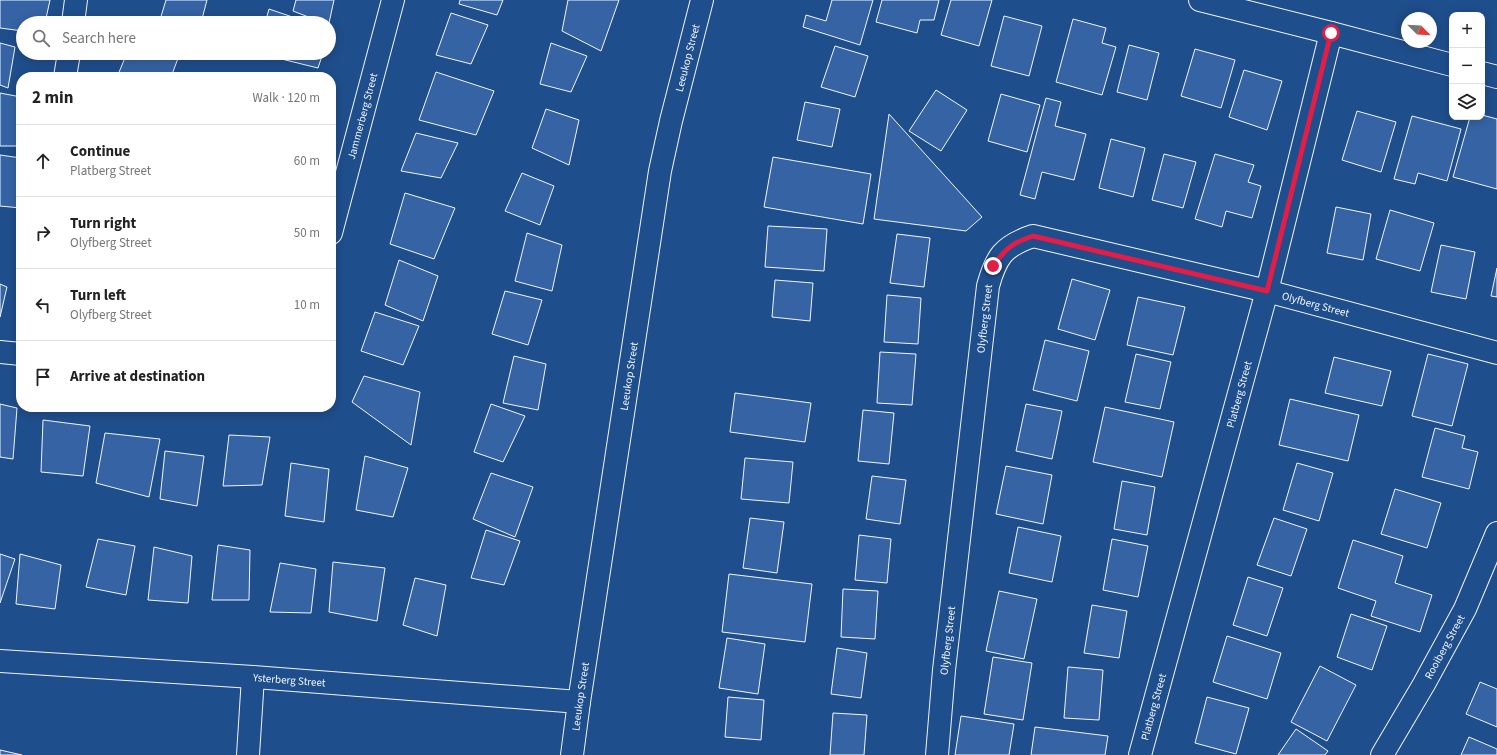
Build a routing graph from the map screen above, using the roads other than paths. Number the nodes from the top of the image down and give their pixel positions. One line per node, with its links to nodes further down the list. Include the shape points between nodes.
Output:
1 (76, 0): 5 (street)
2 (394, 0): 12 (street, Jammerberg Street)
3 (702, 0): 20 (street, Leeukop Street, via 660,171)
4 (1200, 0): 6 (street)
5 (74, 16)
6 (1331, 33): 8 (street); 13 (street, Platberg Street)
7 (68, 60): 9 (street)
8 (1449, 64)
9 (66, 72)
10 (1485, 74): 11 (street)
11 (1497, 77)
12 (336, 215)
13 (1267, 291): 15 (street, Olyfberg Street); 23 (street, Olyfberg Street, via 1033,236 1016,241 1002,253 993,266 988,286 944,670); 24 (street, Platberg Street)
14 (0, 352): 16 (street)
15 (1497, 353)
16 (16, 354)
17 (1497, 533): 25 (street, Rooiberg Street, via 1465,609)
18 (0, 661): 19 (street, Ysterberg Street)
19 (253, 677): 20 (street, Ysterberg Street); 21 (street)
20 (579, 702): 22 (street, Leeukop Street)
21 (248, 755)
22 (572, 755)
23 (937, 755)
24 (1140, 755)
25 (1382, 755)

